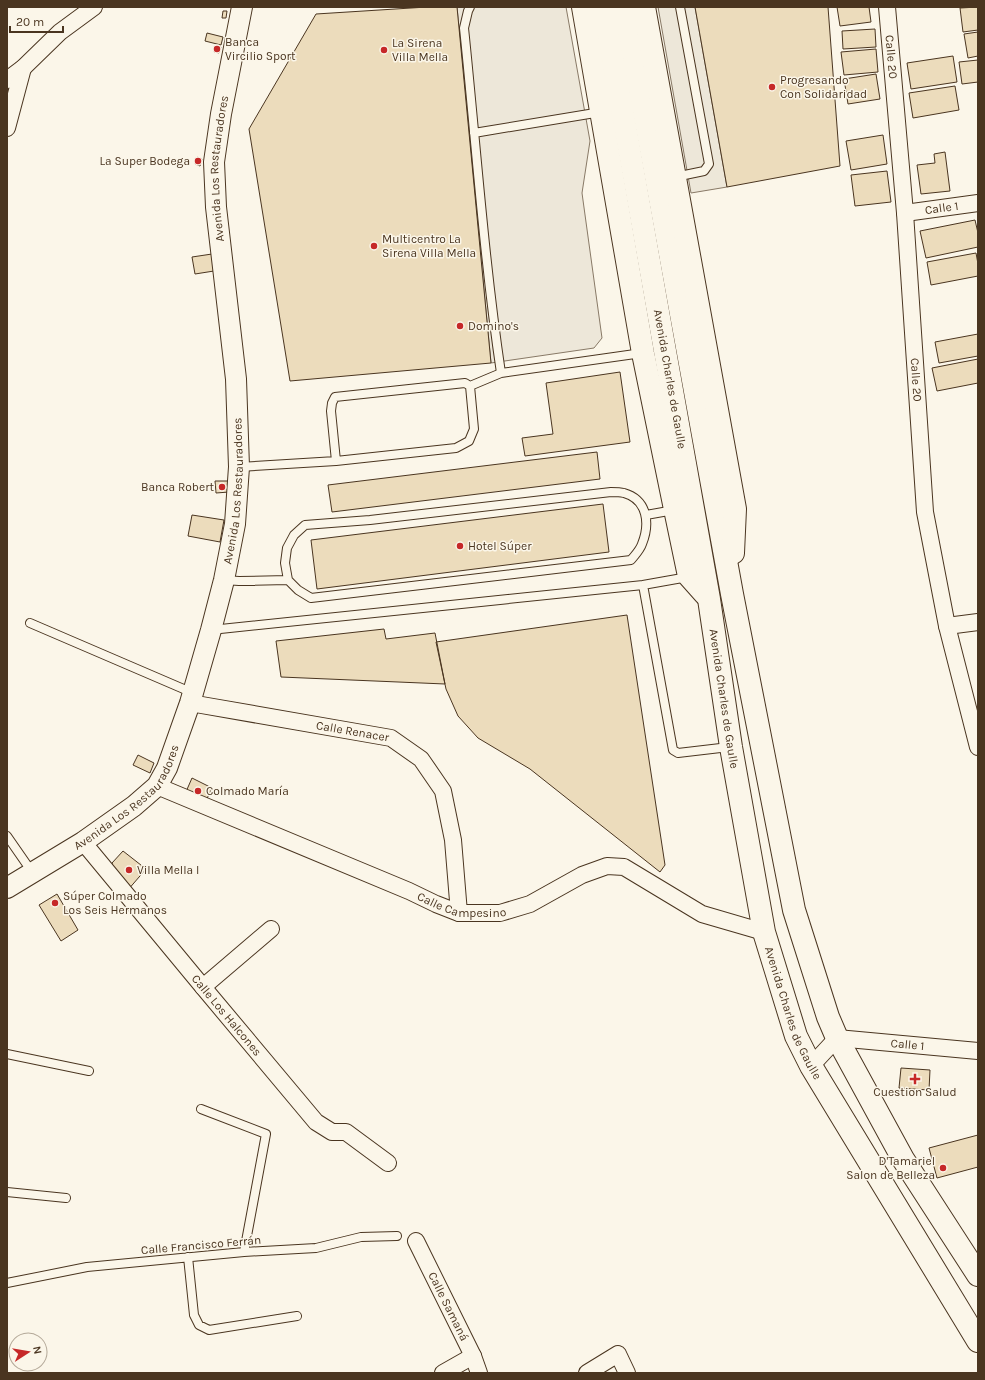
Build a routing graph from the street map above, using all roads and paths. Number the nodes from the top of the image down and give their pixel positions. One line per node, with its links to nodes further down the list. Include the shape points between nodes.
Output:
1 (94, 7): 10 (street, via 60,32)
2 (242, 7): 22 (street, Avenida Los Restauradores, via 214,162 216,207 236,380)
3 (470, 7): 14 (lane, via 464,28)
4 (583, 7): 12 (main road)
5 (604, 7): 30 (main road, Avenida Charles de Gaulle)
6 (625, 7): 29 (main road, Avenida Charles de Gaulle)
7 (644, 7): 15 (main road)
8 (680, 7): 15 (lane, via 709,164 704,171)
9 (887, 7): 17 (street, Calle 20)
10 (23, 68): 11 (street); 13 (street)
11 (7, 80)
12 (601, 111): 14 (lane); 18 (main road)
13 (7, 128)
14 (474, 133): 19 (lane, via 495,338)
15 (674, 178): 29 (main road, via 735,509)
16 (978, 203): 17 (street, Calle 1)
17 (905, 214): 33 (street, Calle 20, via 925,512)
18 (643, 353): 19 (lane); 23 (main road)
19 (501, 373): 20 (lane)
20 (470, 386): 21 (lane, via 474,430 468,441 456,448); 21 (lane, via 465,383 336,397 331,411)
21 (336, 461): 22 (lane)
22 (239, 468): 26 (street, Avenida Los Restauradores, via 235,524)
23 (675, 509): 24 (lane); 25 (main road)
24 (646, 515): 27 (lane, via 642,546 631,560 311,598); 27 (lane, via 639,501 624,493 611,492 305,525 294,535 287,548 285,563)
25 (689, 576): 28 (lane); 30 (main road)
26 (224, 580): 27 (lane); 34 (street, Avenida Los Restauradores)
27 (288, 580)
28 (643, 585): 34 (lane); 37 (lane, via 673,750 678,753)
29 (732, 594): 47 (main road, Avenida Charles de Gaulle, via 794,910)
30 (709, 599): 37 (main road, Avenida Charles de Gaulle)
31 (978, 622): 33 (street)
32 (30, 623): 35 (lane)
33 (948, 626): 36 (street, Calle 20)
34 (211, 630): 35 (street, Avenida Los Restauradores)
35 (191, 698): 38 (street, Avenida Los Restauradores, via 167,768); 43 (street, Calle Renacer, via 392,738 421,759 443,791 453,840)
36 (978, 746)
37 (731, 747): 45 (main road, Avenida Charles de Gaulle)
38 (157, 786): 40 (street, Avenida Los Restauradores, via 134,806); 43 (street, Calle Campesino)
39 (7, 836): 41 (lane)
40 (83, 842): 41 (street, Avenida Los Restauradores); 46 (street, Calle Los Halcones)
41 (32, 872): 42 (street, Avenida Los Restauradores)
42 (7, 888)
43 (459, 913): 45 (street, Calle Campesino, via 500,912 530,904 582,875 607,866 624,867 702,914)
44 (271, 929): 46 (street)
45 (764, 932): 50 (main road, Avenida Charles de Gaulle, via 796,1036)
46 (203, 987): 53 (street, Calle Los Halcones, via 316,1122 332,1132 346,1132)
47 (837, 1038): 48 (street, Calle 1); 50 (street); 60 (main road, Avenida Charles de Gaulle, via 902,1159)
48 (978, 1051)
49 (7, 1054): 51 (lane)
50 (811, 1066): 63 (main road, Avenida Charles de Gaulle)
51 (89, 1071)
52 (202, 1108): 58 (lane, via 266,1134)
53 (388, 1163)
54 (7, 1192): 55 (lane)
55 (66, 1198)
56 (397, 1236): 58 (lane, Calle Francisco Ferrán, via 361,1237 316,1248)
57 (416, 1241): 64 (street, Calle Samaná)
58 (244, 1252): 59 (lane, Calle Francisco Ferrán)
59 (188, 1257): 61 (lane, Calle Francisco Ferrán, via 87,1268); 62 (lane, via 194,1315 200,1325 209,1330)
60 (978, 1275)
61 (7, 1283)
62 (297, 1316)
63 (978, 1341)
64 (473, 1356): 65 (street); 66 (street, Calle Samaná)
65 (443, 1373)
66 (479, 1373)
67 (587, 1373): 68 (street, via 618,1354)
68 (628, 1373)

